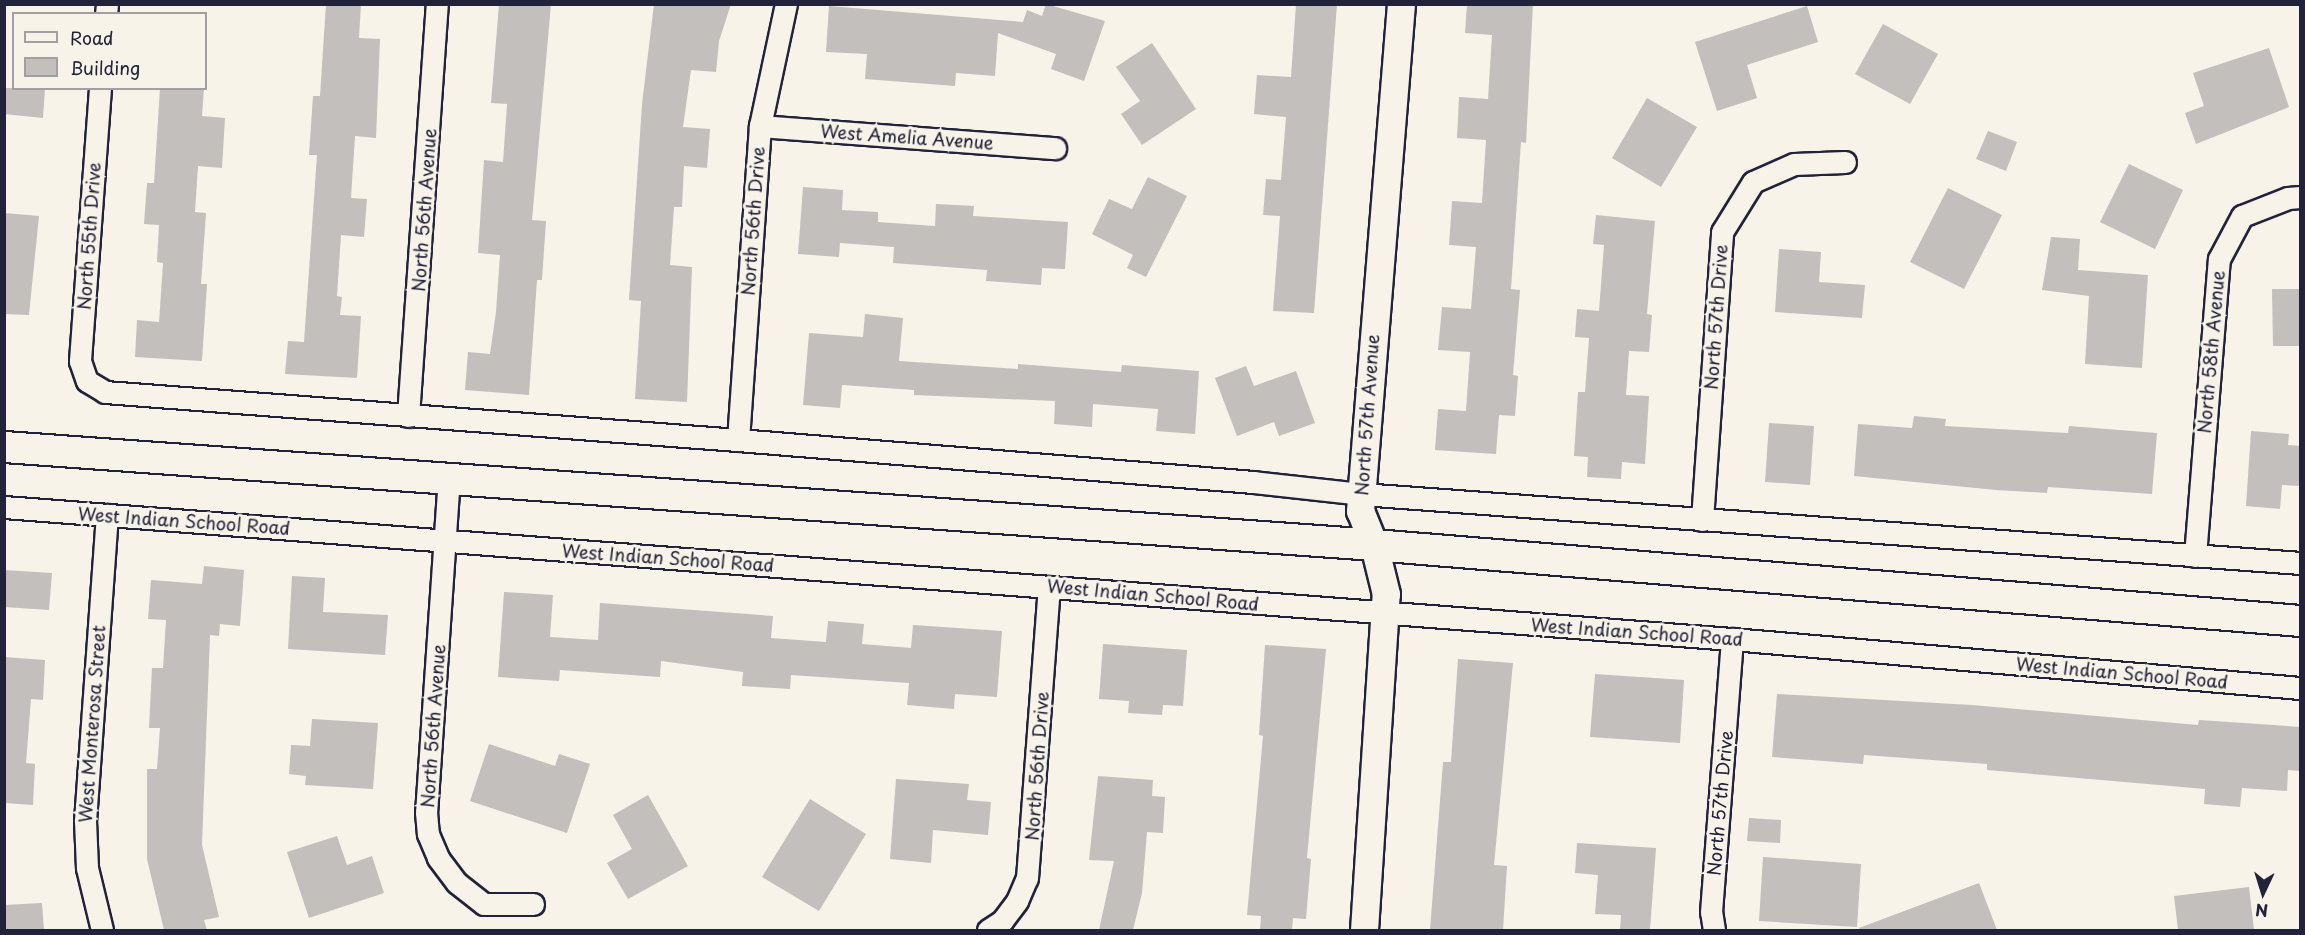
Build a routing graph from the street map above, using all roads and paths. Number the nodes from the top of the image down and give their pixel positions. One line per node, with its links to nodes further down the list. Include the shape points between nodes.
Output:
1 (437, 4): 9 (street, North 56th Avenue)
2 (786, 4): 5 (street, North 56th Drive)
3 (1401, 4): 13 (street, North 57th Avenue)
4 (100, 90): 9 (street, North 55th Drive, via 80,361 87,381 105,392)
5 (760, 126): 6 (street, West Amelia Avenue); 10 (street, North 56th Drive)
6 (1055, 148)
7 (1845, 162): 16 (street, North 57th Drive, via 1794,164 1753,182 1722,232)
8 (2301, 197): 19 (street, North 58th Avenue, via 2288,198 2242,216 2219,258)
9 (408, 416): 10 (street)
10 (738, 440): 13 (street)
11 (4, 447): 12 (main road)
12 (449, 476): 17 (street, North 56th Avenue); 18 (main road)
13 (1361, 494): 16 (street); 18 (street, North 57th Avenue, via 1360,511)
14 (4, 507): 15 (street, West Indian School Road)
15 (107, 515): 17 (street, West Indian School Road); 27 (street, West Monterosa Street, via 85,821 87,868)
16 (1702, 520): 19 (street)
17 (445, 541): 21 (street, West Indian School Road); 26 (street, North 56th Avenue, via 426,812 428,834 438,858 457,883 484,904)
18 (1374, 544): 22 (street, North 57th Avenue, via 1386,594); 23 (main road)
19 (2195, 556): 20 (street)
20 (2301, 563)
21 (1048, 586): 22 (street, West Indian School Road); 28 (street, North 56th Drive, via 1029,870 1017,901 1002,921)
22 (1386, 615): 24 (street, West Indian School Road); 29 (street, North 57th Avenue)
23 (2301, 621)
24 (1732, 639): 25 (street, West Indian School Road); 30 (street, North 57th Drive, via 1711,912)
25 (2301, 688)
26 (533, 904)
27 (102, 930)
28 (988, 930)
29 (1364, 930)
30 (1714, 930)

